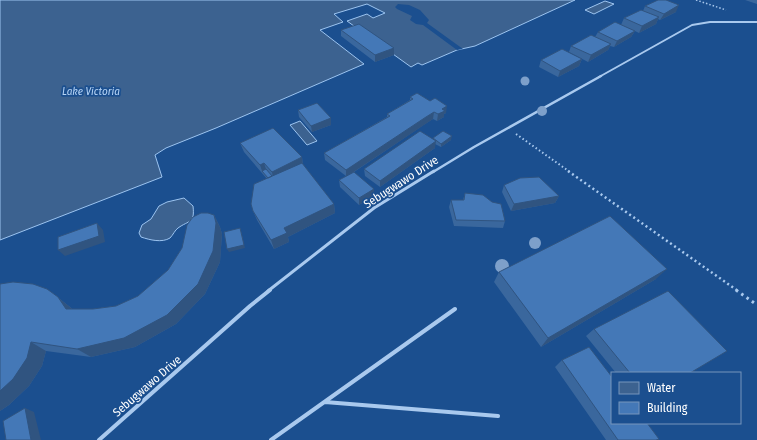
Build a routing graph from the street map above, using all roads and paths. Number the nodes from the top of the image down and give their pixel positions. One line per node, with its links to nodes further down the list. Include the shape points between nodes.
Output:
1 (757, 22): 2 (lane, Sebugwawo Drive, via 710,22 692,25)
2 (507, 128): 3 (path); 7 (lane, Sebugwawo Drive, via 374,208 250,306)
3 (757, 305)
4 (455, 310): 5 (lane)
5 (325, 402): 6 (lane); 8 (lane)
6 (498, 416)
7 (99, 440)
8 (271, 440)

